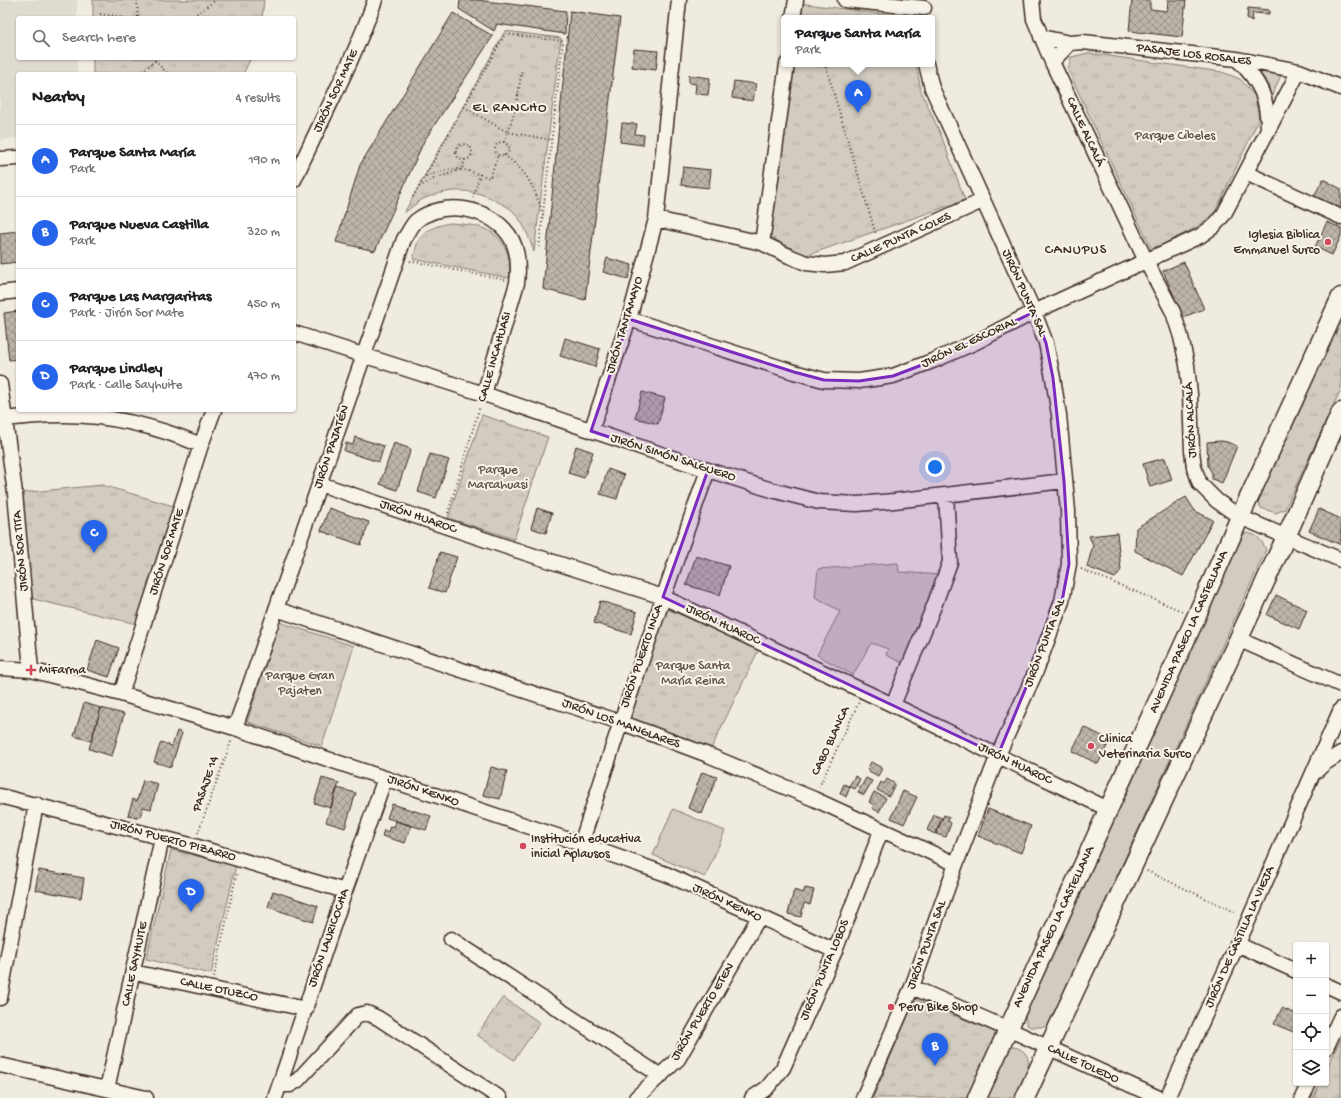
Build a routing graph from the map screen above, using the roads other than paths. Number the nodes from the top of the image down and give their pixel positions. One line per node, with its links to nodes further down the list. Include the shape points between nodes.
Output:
1 (375, 0): 20 (street, JIRÓN SOR MATE, via 351,61)
2 (679, 0): 24 (street, JIRÓN TANTAMAYO)
3 (796, 0): 7 (street)
4 (845, 0): 6 (street)
5 (1032, 0): 8 (street, CALLE ALCALÁ, via 1034,19)
6 (924, 9)
7 (794, 15)
8 (1041, 37): 9 (street, PASAJE LOS ROSALES); 11 (street, CALLE ALCALÁ)
9 (1070, 43): 10 (street, PASAJE LOS ROSALES, via 1083,42); 11 (street)
10 (1237, 59): 14 (street, PASAJE LOS ROSALES); 16 (street, via 1262,90)
11 (1052, 62): 26 (street, CALLE ALCALÁ)
12 (787, 67): 25 (street)
13 (927, 67): 21 (street, JIRÓN PUNTA SAL, via 932,88)
14 (1299, 71): 15 (street, PASAJE LOS ROSALES); 16 (street, JIRÓN EL ESCORIAL)
15 (1341, 88)
16 (1268, 132): 19 (street, JIRÓN EL ESCORIAL)
17 (16, 158): 18 (street)
18 (0, 159)
19 (1246, 173): 23 (street); 26 (street, JIRÓN EL ESCORIAL, via 1224,214 1214,226 1200,236)
20 (296, 176)
21 (982, 200): 25 (street, CALLE PUNTA COLES, via 845,263 806,263); 30 (street, JIRÓN PUNTA SAL)
22 (469, 210): 33 (street, JIRÓN PAJATÉN, via 450,208 430,213 415,222 404,239); 35 (street, CALLE INCAHUASI, via 485,215 499,224 510,236 515,248 518,269)
23 (1341, 217)
24 (656, 219): 25 (street, CALLE PUNTA COLES); 31 (street, JIRÓN TANTAMAYO)
25 (762, 243)
26 (1146, 261): 30 (street, JIRÓN EL ESCORIAL); 45 (street, JIRÓN ALCALÁ, via 1173,312 1187,365 1192,451 1200,484 1217,501)
27 (16, 291): 28 (street)
28 (0, 293)
29 (1341, 298): 45 (main road, AVENIDA PASEO LA CASTELLANA)
30 (1034, 312): 31 (street, JIRÓN EL ESCORIAL, via 935,360 893,376 859,381 824,380 794,372); 42 (street, JIRÓN PUNTA SAL, via 1046,343 1053,378 1059,415)
31 (629, 319): 39 (street, JIRÓN TANTAMAYO)
32 (296, 334): 33 (street, JIRÓN SIMÓN SALGUERO)
33 (364, 355): 35 (street, JIRÓN SIMÓN SALGUERO); 43 (street, JIRÓN PAJATÉN)
34 (0, 384): 38 (street, JIRÓN SOR TITA)
35 (484, 394): 39 (street, JIRÓN SIMÓN SALGUERO)
36 (213, 412): 40 (street, JIRÓN SOR MATE)
37 (1341, 412): 46 (main road)
38 (5, 419): 40 (street, via 64,415 100,418 164,431); 52 (street, JIRÓN SOR TITA, via 15,492)
39 (591, 431): 41 (street, JIRÓN SIMÓN SALGUERO)
40 (201, 445): 54 (street, JIRÓN SOR MATE)
41 (708, 470): 44 (street, JIRÓN SIMÓN SALGUERO, via 819,502 857,504); 48 (street, JIRÓN PUERTO INCA)
42 (1064, 481): 44 (street, JIRÓN SIMÓN SALGUERO); 60 (street, JIRÓN PUNTA SAL, via 1068,511 1069,564 1062,601 1036,671)
43 (320, 484): 48 (street, JIRÓN HUAROC); 49 (street, JIRÓN PAJATÉN)
44 (946, 495): 55 (street, via 950,562)
45 (1240, 517): 46 (street, JIRÓN ALCALÁ); 65 (main road, AVENIDA PASEO LA CASTELLANA)
46 (1286, 537): 47 (street); 50 (main road)
47 (1341, 560)
48 (663, 597): 55 (street, JIRÓN HUAROC); 57 (street, JIRÓN PUERTO INCA)
49 (276, 609): 57 (street, JIRÓN LOS MANGLARES); 58 (street, JIRÓN PAJATÉN)
50 (1238, 639): 53 (street); 85 (main road)
51 (0, 668): 52 (street, JIRÓN KENKO)
52 (31, 670): 54 (street, JIRÓN KENKO)
53 (1341, 685)
54 (121, 694): 58 (street, JIRÓN KENKO)
55 (893, 705): 60 (street, JIRÓN HUAROC)
56 (1341, 709): 61 (street, JIRÓN DE CASTILLA LA VIEJA)
57 (620, 722): 66 (street, JIRÓN LOS MANGLARES, via 814,799); 68 (street, JIRÓN PUERTO INCA)
58 (235, 728): 62 (street, JIRÓN KENKO)
59 (1341, 753): 61 (street, JIRÓN DE CASTILLA LA VIEJA)
60 (998, 755): 65 (street, JIRÓN HUAROC); 69 (street, JIRÓN PUNTA SAL)
61 (1312, 774): 73 (street, JIRÓN DE CASTILLA LA VIEJA)
62 (385, 778): 68 (street, JIRÓN KENKO); 70 (street, JIRÓN LAURICOCHA)
63 (0, 796): 64 (street, JIRÓN PUERTO PIZARRO)
64 (36, 804): 67 (street, JIRÓN PUERTO PIZARRO); 80 (street)
65 (1108, 809): 83 (main road, AVENIDA PASEO LA CASTELLANA)
66 (881, 831): 69 (street, JIRÓN LOS MANGLARES); 74 (street, JIRÓN PUNTA LOBOS)
67 (162, 838): 70 (street, JIRÓN PUERTO PIZARRO); 76 (street, CALLE SAYHUITE)
68 (581, 844): 71 (street, JIRÓN KENKO, via 666,874)
69 (956, 864): 78 (street, JIRÓN PUNTA SAL)
70 (345, 890): 81 (street, JIRÓN LAURICOCHA)
71 (759, 917): 74 (street, JIRÓN KENKO); 87 (street, JIRÓN PUERTO ETEN, via 678,1059)
72 (451, 939): 87 (street)
73 (1237, 944): 75 (street); 99 (street, JIRÓN DE CASTILLA LA VIEJA)
74 (835, 951): 94 (street, JIRÓN PUNTA LOBOS, via 783,1068 767,1088)
75 (1293, 970)
76 (133, 972): 81 (street, CALLE OTUZCO); 89 (street, CALLE SAYHUITE)
77 (1329, 986): 79 (street)
78 (912, 987): 83 (street, CALLE TOLEDO); 95 (street, JIRÓN PUNTA SAL)
79 (1341, 992)
80 (0, 998)
81 (306, 1008): 90 (street, JIRÓN LAURICOCHA)
82 (1341, 1016): 84 (street)
83 (1008, 1028): 85 (street, CALLE TOLEDO); 96 (main road, AVENIDA PASEO LA CASTELLANA)
84 (1329, 1042)
85 (1048, 1048): 97 (main road); 98 (street, CALLE TOLEDO)
86 (0, 1065): 89 (street)
87 (661, 1076): 93 (street, JIRÓN PUERTO ETEN)
88 (1308, 1086): 100 (street)
89 (107, 1089): 91 (street)
90 (278, 1092): 92 (street, via 298,1080 358,1015 367,1013)
91 (146, 1098)
92 (500, 1098)
93 (636, 1098)
94 (752, 1098)
95 (863, 1098)
96 (977, 1098)
97 (1025, 1098)
98 (1159, 1098)
99 (1166, 1098)
100 (1302, 1098)

